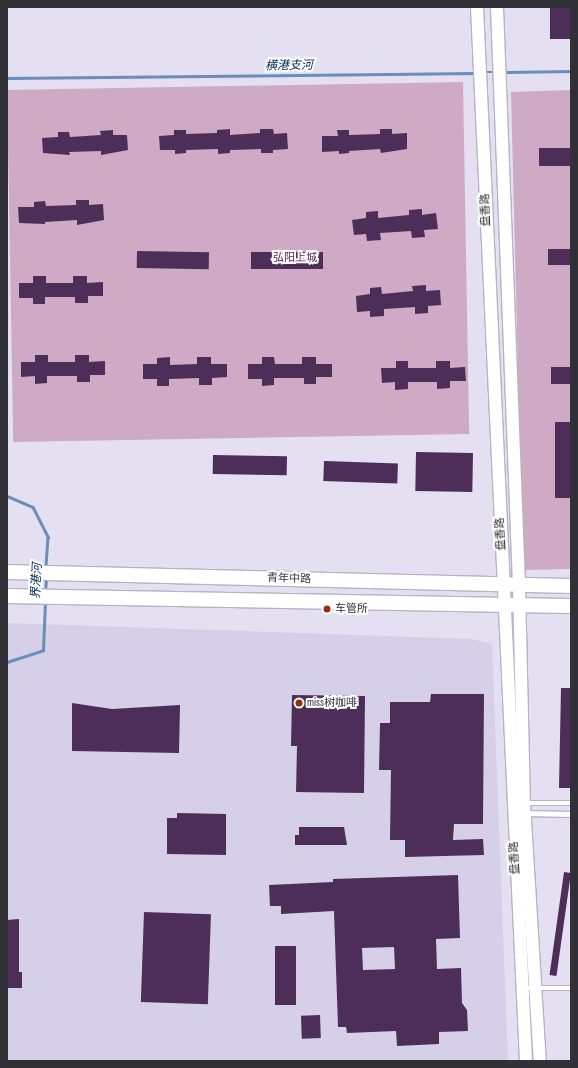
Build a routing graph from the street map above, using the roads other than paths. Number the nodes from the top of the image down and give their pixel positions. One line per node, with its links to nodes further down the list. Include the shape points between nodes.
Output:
1 (477, 7): 4 (street, 盘香路)
2 (497, 7): 5 (street, 盘香路)
3 (7, 572): 4 (main road, 青年中路)
4 (503, 585): 5 (main road, 青年中路); 8 (street, 盘香路)
5 (519, 585): 6 (main road, 青年中路); 9 (street, 盘香路)
6 (571, 586)
7 (7, 596): 8 (main road, 青年中路)
8 (503, 604): 9 (main road, 青年中路); 12 (street, 盘香路)
9 (519, 604): 10 (main road, 青年中路); 12 (street, 盘香路)
10 (571, 606)
11 (571, 803): 12 (lane)
12 (520, 809): 13 (lane); 14 (street, 盘香路); 15 (street, 盘香路)
13 (571, 814)
14 (535, 987): 15 (lane); 16 (lane); 18 (street, 盘香路)
15 (522, 988): 17 (street, 盘香路)
16 (571, 988)
17 (526, 1061)
18 (540, 1061)

